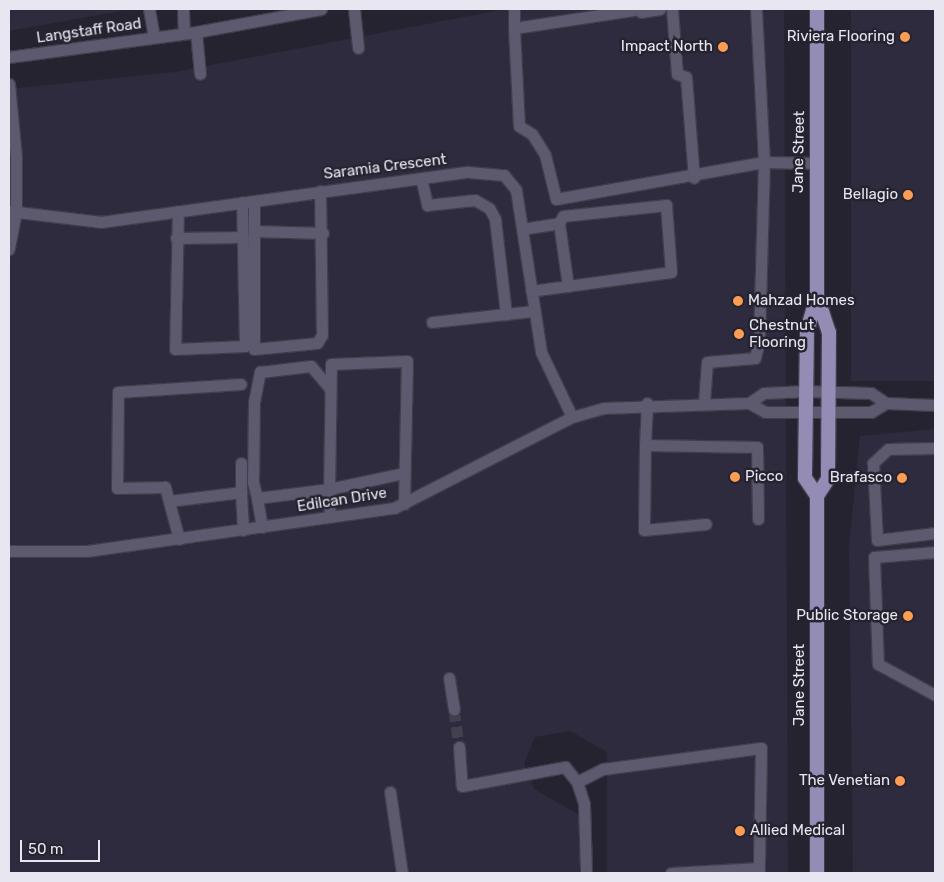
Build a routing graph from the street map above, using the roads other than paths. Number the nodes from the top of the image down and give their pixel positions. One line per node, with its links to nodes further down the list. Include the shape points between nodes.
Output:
1 (149, 9): 13 (street)
2 (183, 9): 12 (street)
3 (317, 9): 12 (street, Langstaff Road)
4 (354, 9): 14 (street)
5 (514, 9): 11 (street)
6 (660, 9): 10 (street)
7 (672, 9): 21 (street, via 677,74 686,77)
8 (756, 9): 18 (street)
9 (817, 9): 19 (main road, Jane Street)
10 (640, 10): 11 (street)
11 (514, 28): 21 (street, via 519,126 532,134 546,155 556,199)
12 (190, 33): 13 (street, Langstaff Road); 16 (street)
13 (154, 37): 15 (street, Langstaff Road)
14 (358, 48)
15 (9, 57)
16 (200, 74)
17 (9, 84): 25 (street)
18 (764, 162): 19 (street); 21 (street); 48 (street, via 755,358 706,362)
19 (815, 162): 37 (main road, Jane Street)
20 (421, 178): 22 (street, Saramia Crescent); 28 (street, Saramia Crescent, via 468,172 504,175 516,190); 39 (street, via 427,205 475,200 490,208 495,219)
21 (694, 178)
22 (320, 191): 23 (street, Saramia Crescent); 30 (street)
23 (254, 201): 24 (street, Saramia Crescent); 29 (street)
24 (242, 202): 26 (street, Saramia Crescent); 32 (street)
25 (12, 211): 26 (street, Saramia Crescent, via 101,222); 31 (street)
26 (178, 211): 33 (street)
27 (559, 223): 28 (street); 35 (street); 35 (street, via 563,216 666,205 671,272)
28 (522, 229): 36 (street, Saramia Crescent)
29 (254, 231): 30 (street); 41 (street, via 254,349)
30 (323, 233): 41 (street, via 322,335 317,343)
31 (10, 236): 34 (street)
32 (242, 237): 33 (street); 33 (street, via 245,346 174,349)
33 (176, 238)
34 (9, 248)
35 (568, 286): 36 (street)
36 (531, 291): 38 (street, Saramia Crescent)
37 (816, 296): 45 (main road, Jane Street, via 807,331); 46 (main road, Jane Street, via 829,332)
38 (534, 311): 39 (street); 54 (street, Saramia Crescent, via 547,372)
39 (506, 314): 40 (street)
40 (432, 322)
41 (292, 346): 42 (street)
42 (292, 368): 44 (street, via 311,366); 62 (street, via 260,372 254,402 253,482)
43 (241, 384): 63 (street, via 118,392 117,488 165,487)
44 (330, 389): 58 (street, via 331,364 407,361); 59 (street)
45 (806, 391): 46 (street, Edilcan Drive); 49 (street, Edilcan Drive, via 764,392); 52 (main road, Jane Street)
46 (828, 392): 50 (street, Edilcan Drive, via 871,393); 53 (main road, Jane Street)
47 (647, 403): 48 (street, Edilcan Drive); 54 (street, Edilcan Drive, via 602,408); 55 (street)
48 (704, 403): 49 (street, Edilcan Drive)
49 (749, 403): 52 (street, Edilcan Drive, via 765,412)
50 (886, 403): 51 (street); 53 (street, Edilcan Drive, via 871,412)
51 (935, 405)
52 (806, 410): 53 (street, Edilcan Drive); 61 (main road, Jane Street, via 806,478)
53 (828, 411): 61 (main road, Jane Street, via 828,479)
54 (572, 417): 64 (street, Edilcan Drive)
55 (644, 445): 66 (street, via 757,447); 67 (street, via 644,530)
56 (935, 448): 70 (street, via 888,449 873,463 878,540)
57 (241, 463): 60 (street)
58 (404, 473): 59 (street); 64 (street)
59 (329, 488): 62 (street); 65 (street)
60 (241, 492): 63 (street); 69 (street)
61 (817, 496): 84 (main road, Jane Street)
62 (257, 498): 68 (street)
63 (169, 501): 71 (street)
64 (404, 504): 65 (street, Edilcan Drive)
65 (330, 517): 68 (street, Edilcan Drive)
66 (758, 519)
67 (706, 524)
68 (262, 527): 69 (street, Edilcan Drive)
69 (243, 530): 71 (street, Edilcan Drive)
70 (935, 533)
71 (179, 539): 72 (street, Edilcan Drive, via 87,551)
72 (9, 551)
73 (935, 552): 75 (street, via 874,558 878,664)
74 (449, 678): 76 (street)
75 (935, 695)
76 (454, 710)
77 (459, 747): 78 (street, via 462,786 565,767)
78 (577, 782): 80 (street, via 603,769 761,748); 82 (street, via 584,804)
79 (390, 792): 81 (street)
80 (759, 871): 83 (street)
81 (402, 873)
82 (586, 873)
83 (671, 873)
84 (817, 873)

